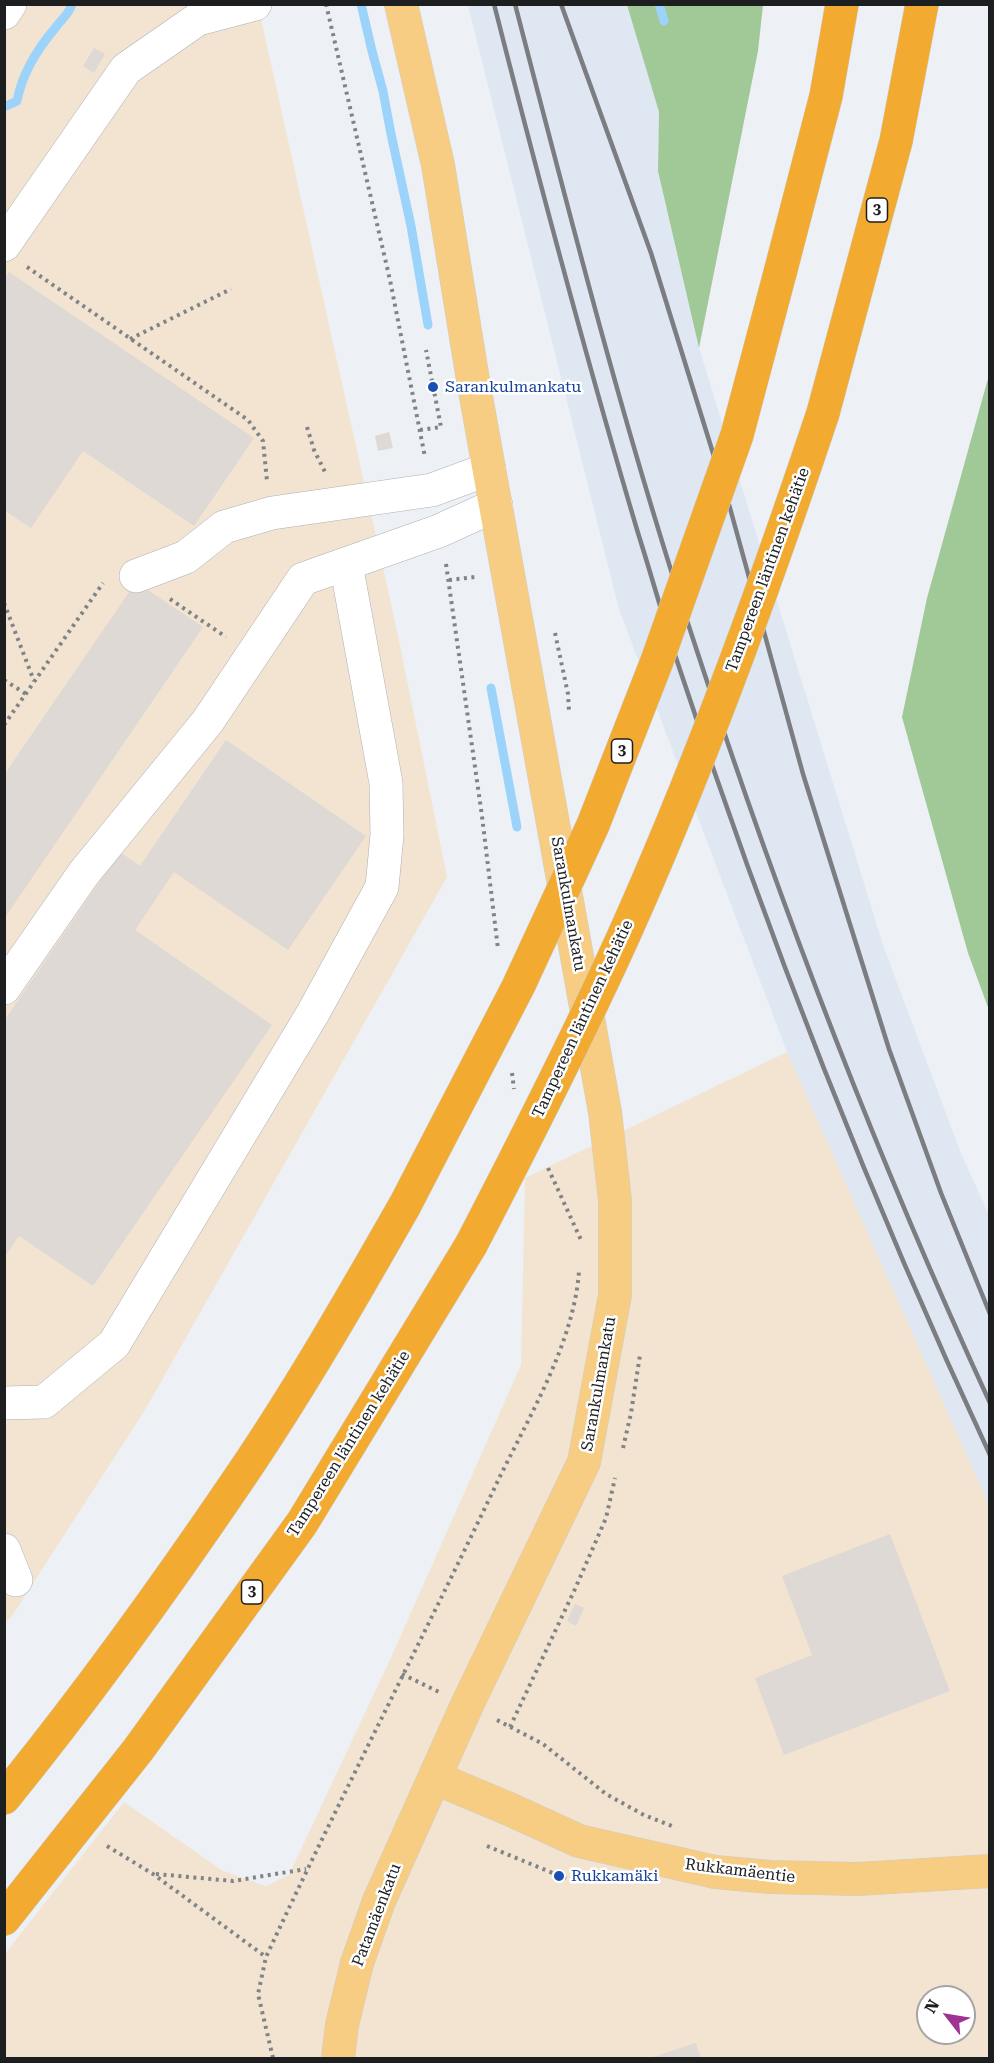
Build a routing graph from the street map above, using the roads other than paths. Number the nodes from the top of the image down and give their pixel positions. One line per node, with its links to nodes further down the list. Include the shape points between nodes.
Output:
1 (10, 4): 6 (lane)
2 (255, 4): 7 (lane, via 198,19 126,69)
3 (401, 4): 8 (main road, Sarankulmankatu, via 438,165)
4 (842, 4): 17 (highway, 3, bridge, via 826,96 737,435 657,661 593,825 518,987 405,1205 342,1316 239,1480 72,1714)
5 (922, 4): 19 (highway, Tampereen läntinen kehätie / 3, bridge, via 896,141 823,413 774,560 679,806 559,1075 471,1245 302,1523 138,1750)
6 (4, 13)
7 (14, 255)
8 (489, 470): 9 (main road, Sarankulmankatu); 11 (lane, via 432,490 270,514 224,527 186,557)
9 (496, 505): 10 (lane, via 439,531); 16 (main road, Sarankulmankatu, via 605,1112 615,1202 615,1294 585,1462)
10 (346, 564): 12 (lane, via 303,579 208,721 84,873); 13 (lane, via 386,783 382,887 313,1013 114,1344 44,1402)
11 (136, 576)
12 (4, 988)
13 (4, 1403)
14 (4, 1550): 15 (lane)
15 (16, 1581)
16 (435, 1778): 18 (main road, Rukkamäentie, via 579,1841 715,1872 770,1878 858,1879); 20 (main road, Patamäenkatu, via 379,1901 357,1963)
17 (4, 1798)
18 (990, 1871)
19 (4, 1919)
20 (338, 2058)

